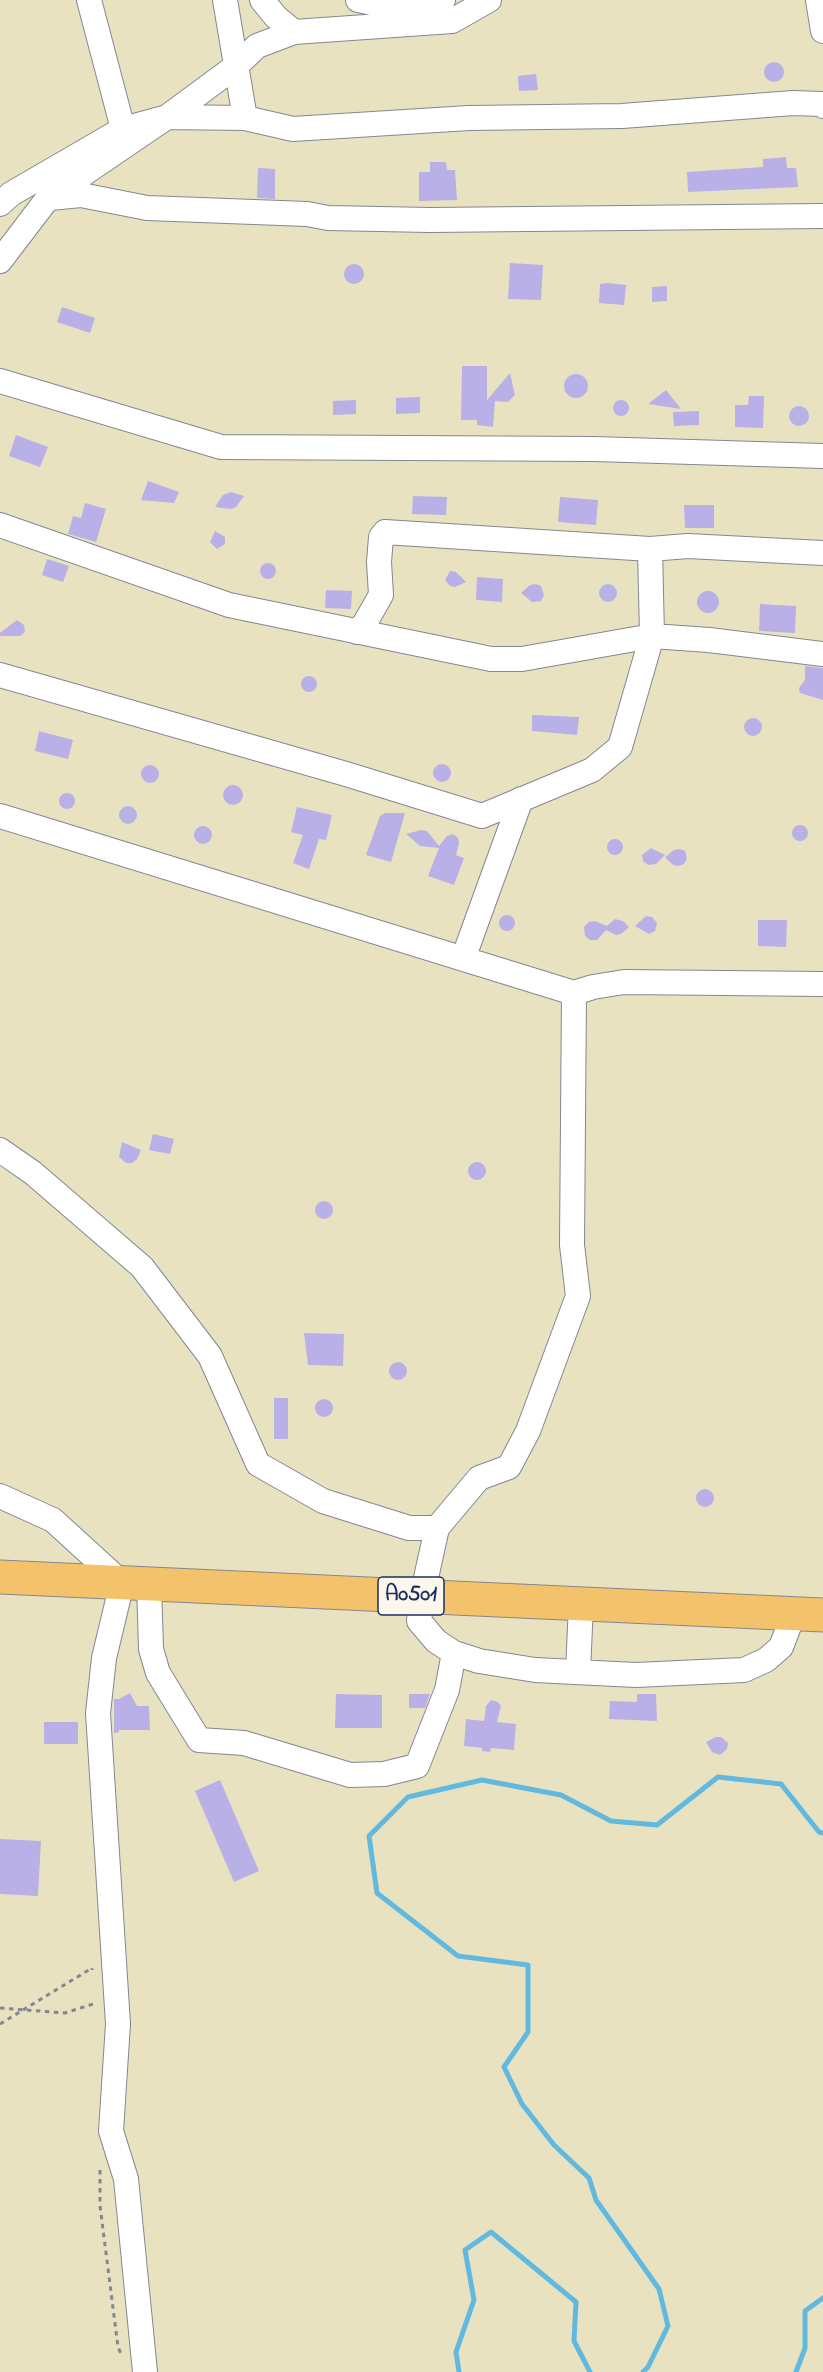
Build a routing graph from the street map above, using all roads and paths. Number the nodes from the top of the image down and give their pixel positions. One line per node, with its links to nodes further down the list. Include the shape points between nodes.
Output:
1 (89, 0): 14 (street)
2 (225, 0): 10 (street)
3 (262, 0): 9 (street)
4 (358, 0): 5 (street, via 411,11)
5 (442, 0)
6 (489, 0): 9 (street, via 452,21)
7 (820, 0): 8 (street)
8 (823, 31)
9 (294, 32): 10 (street, via 257,46)
10 (236, 66): 12 (street); 13 (street)
11 (823, 106): 13 (street, via 793,103 622,116 469,118 293,129)
12 (167, 117): 13 (street); 14 (street); 15 (street)
13 (245, 118)
14 (123, 129): 16 (street, via 10,194)
15 (48, 198): 17 (street, via 81,195 147,208 339,218); 18 (street)
16 (0, 204)
17 (823, 216)
18 (0, 261)
19 (0, 381): 20 (street, via 221,447 594,449)
20 (823, 456)
21 (0, 525): 24 (street, via 229,605)
22 (650, 549): 23 (street, via 688,546); 24 (street, via 385,532 379,562 381,595); 25 (street)
23 (823, 553)
24 (357, 632): 25 (street, via 492,660 522,659)
25 (652, 636): 26 (street); 28 (street, via 620,747 592,770)
26 (823, 654)
27 (0, 675): 28 (street, via 482,816)
28 (521, 799): 30 (street)
29 (0, 816): 30 (street)
30 (463, 959): 32 (street)
31 (823, 984): 32 (street, via 624,982)
32 (574, 993): 35 (street, via 572,1245 578,1296 532,1421 509,1467 479,1478)
33 (0, 1150): 35 (street, via 33,1173 142,1267 210,1356 258,1464 322,1501 410,1528)
34 (0, 1496): 37 (street, via 53,1521)
35 (437, 1528): 38 (street)
36 (0, 1577): 37 (highway, A0501)
37 (135, 1583): 38 (highway, A0501); 41 (street, via 158,1673 199,1740 244,1743 350,1775 384,1774 417,1766 447,1690); 48 (street, via 104,1659 98,1713 118,2024 111,2131 126,2179)
38 (422, 1596): 39 (highway, A0501); 41 (street, via 419,1621 436,1641)
39 (581, 1604): 40 (highway, A0501); 42 (street)
40 (808, 1614): 42 (street, via 781,1647 766,1660 744,1670)
41 (454, 1653): 42 (street, via 479,1661)
42 (578, 1672)
43 (93, 1980): 46 (path, via 92,1968)
44 (95, 1992): 46 (path, via 96,2003 65,2013)
45 (0, 2008): 46 (path)
46 (26, 2009): 47 (path)
47 (0, 2024)
48 (145, 2372)

